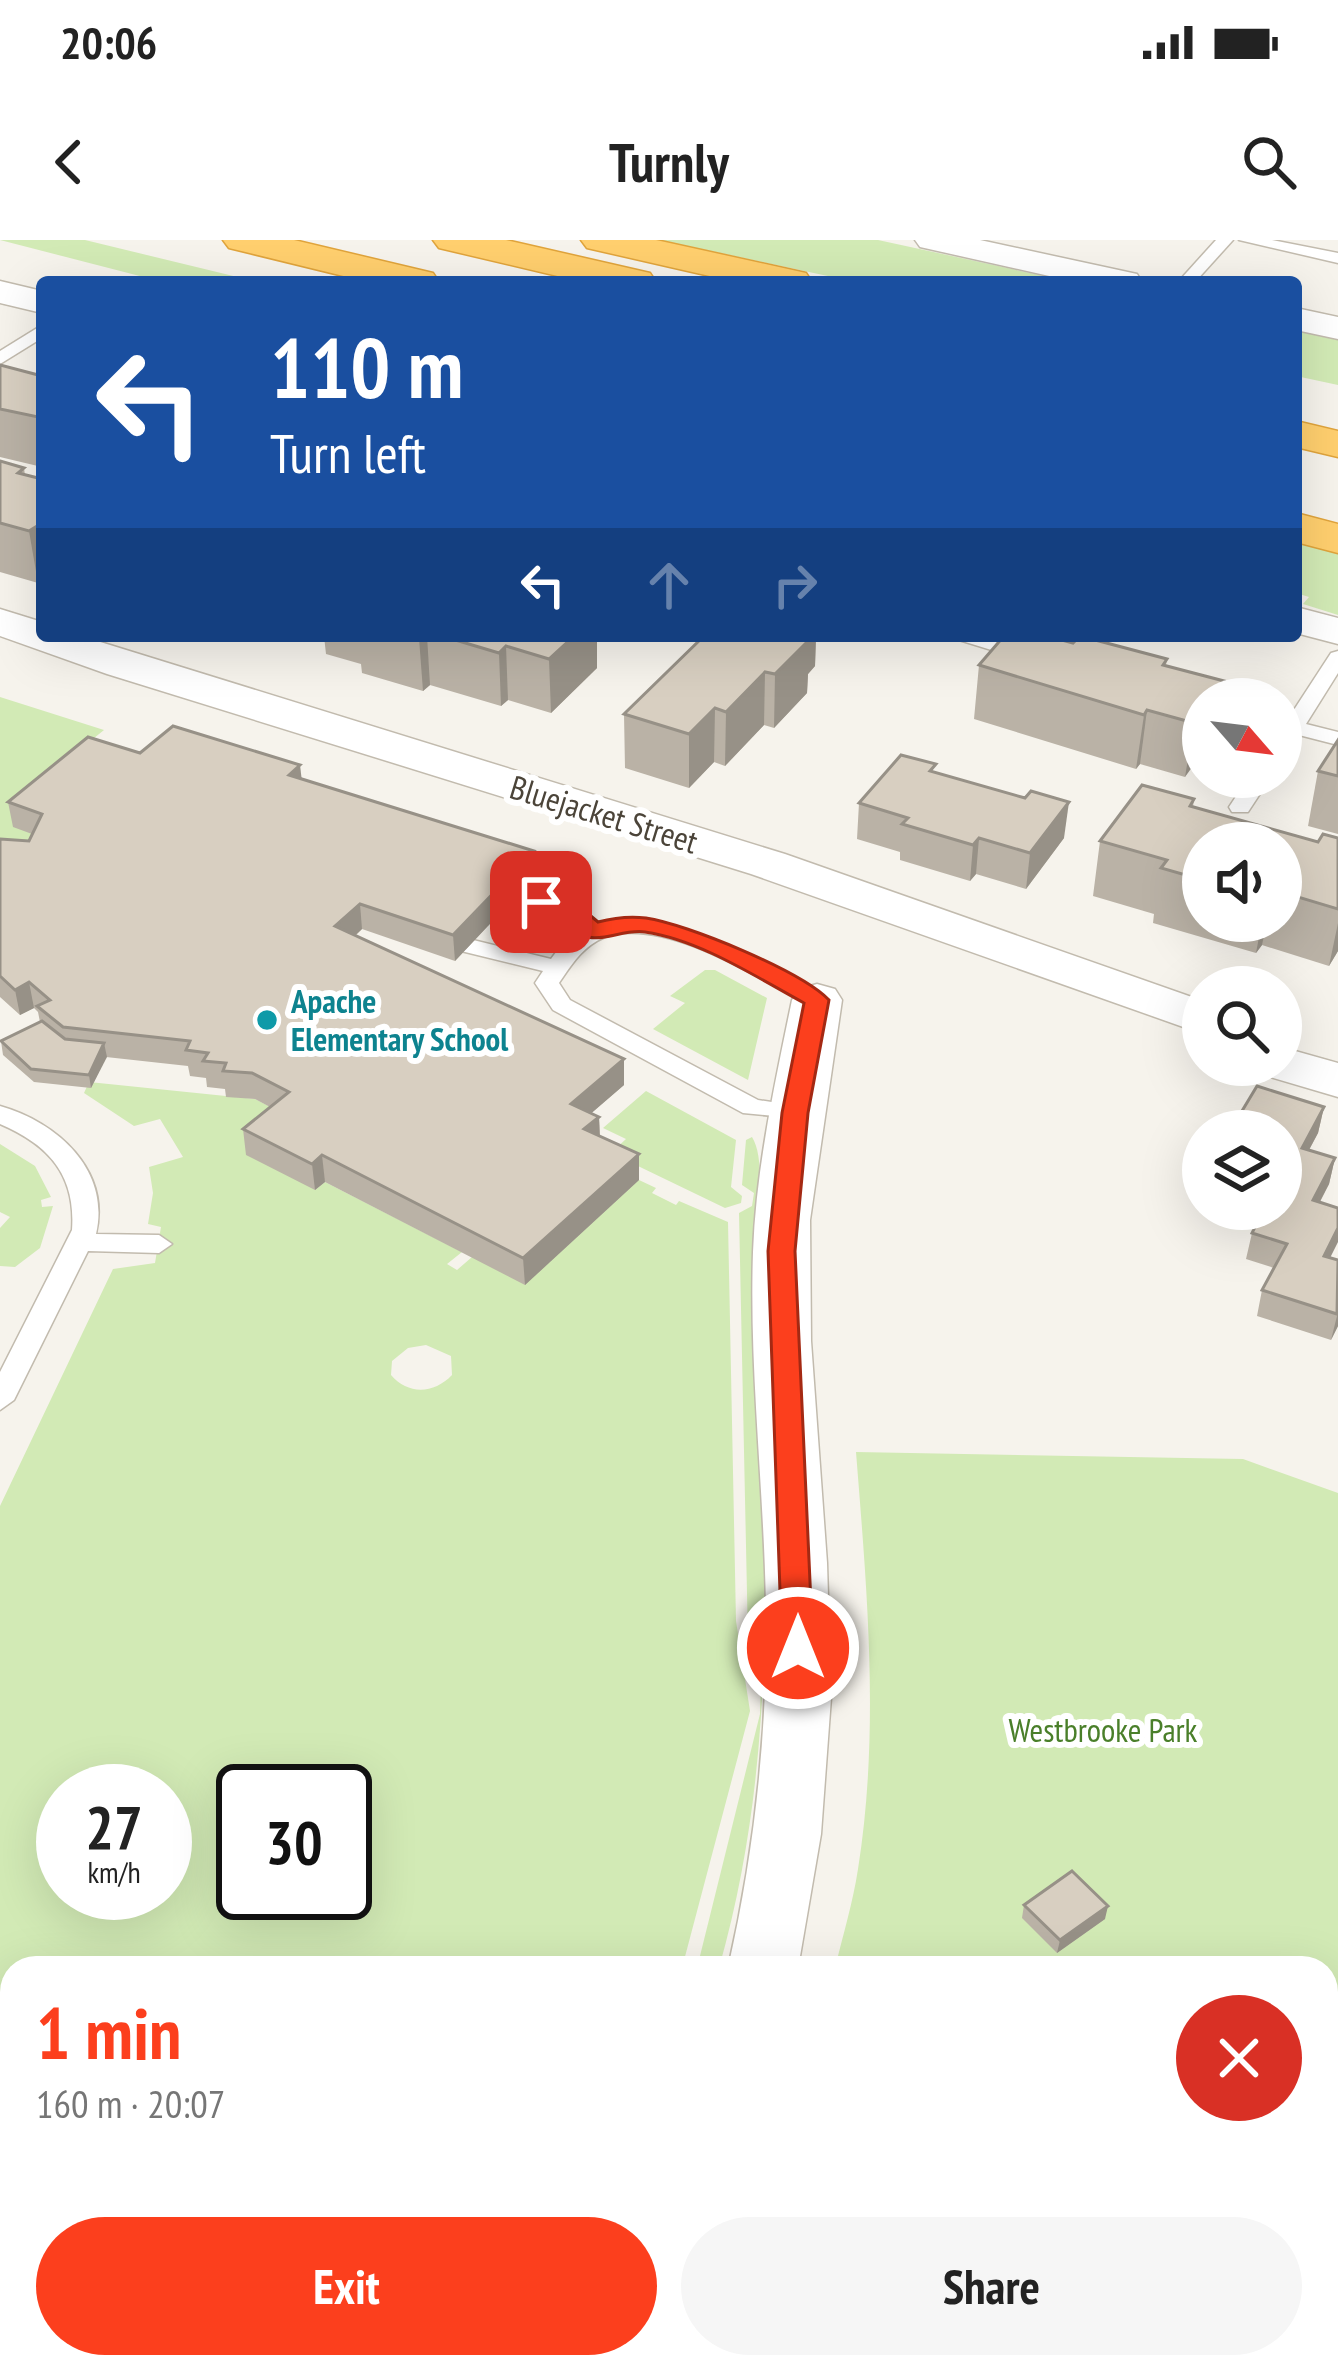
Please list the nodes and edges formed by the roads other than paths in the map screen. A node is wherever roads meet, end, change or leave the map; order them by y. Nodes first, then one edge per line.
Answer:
1 (243, 240) edge
2 (453, 240) edge
3 (601, 240) edge
4 (932, 240) edge
5 (1225, 240) edge
6 (1246, 240) edge
7 (1338, 259) edge
8 (394, 276) edge
9 (610, 276) edge
10 (765, 276) edge
11 (1097, 276) edge
12 (1192, 276) edge
13 (0, 292) edge
14 (36, 301) edge
15 (1302, 320) edge
16 (1338, 328) edge
17 (36, 334) edge
18 (0, 359) edge
19 (1302, 395) edge
20 (1338, 404) edge
21 (1302, 435) edge
22 (1338, 443) edge
23 (1302, 491) edge
24 (1338, 500) edge
25 (1302, 529) edge
26 (1338, 539) edge
27 (0, 622) edge
28 (1302, 622) edge
29 (1338, 631) edge
30 (36, 635) edge
31 (57, 642) edge
32 (978, 642) edge
33 (1338, 657) edge
34 (1046, 660) edge
35 (1302, 707) edge
36 (1302, 730) edge
37 (1338, 739) edge
38 (1246, 798) edge
39 (1240, 807) dead end
40 (541, 902) dead end
41 (596, 932) junction
42 (469, 946) edge
43 (554, 967) junction
44 (817, 1000) joint
45 (1182, 1011) edge
46 (1302, 1069) edge
47 (1338, 1080) edge
48 (795, 1113) junction
49 (0, 1114) edge
50 (79, 1242) junction
51 (159, 1244) dead end
52 (0, 1400) edge
53 (766, 1956) edge

1 - 8 highway
2 - 9 highway
3 - 10 highway
4 - 11 street
5 - 12 lane
6 - 7 lane
13 - 14 street
15 - 16 street
17 - 18 lane
19 - 20 highway
21 - 22 highway
23 - 24 highway
25 - 26 highway
27 - 30 street, Bluejacket Street
28 - 29 street
31 - 45 street, Bluejacket Street
32 - 34 lane
33 - 35 lane
36 - 37 lane
38 - 39 lane
40 - 41 lane
41 - 43 lane
41 - 44 lane
42 - 43 lane
43 - 48 lane
44 - 48 street
46 - 47 street
48 - 53 street
49 - 50 lane
50 - 51 lane
50 - 52 lane

